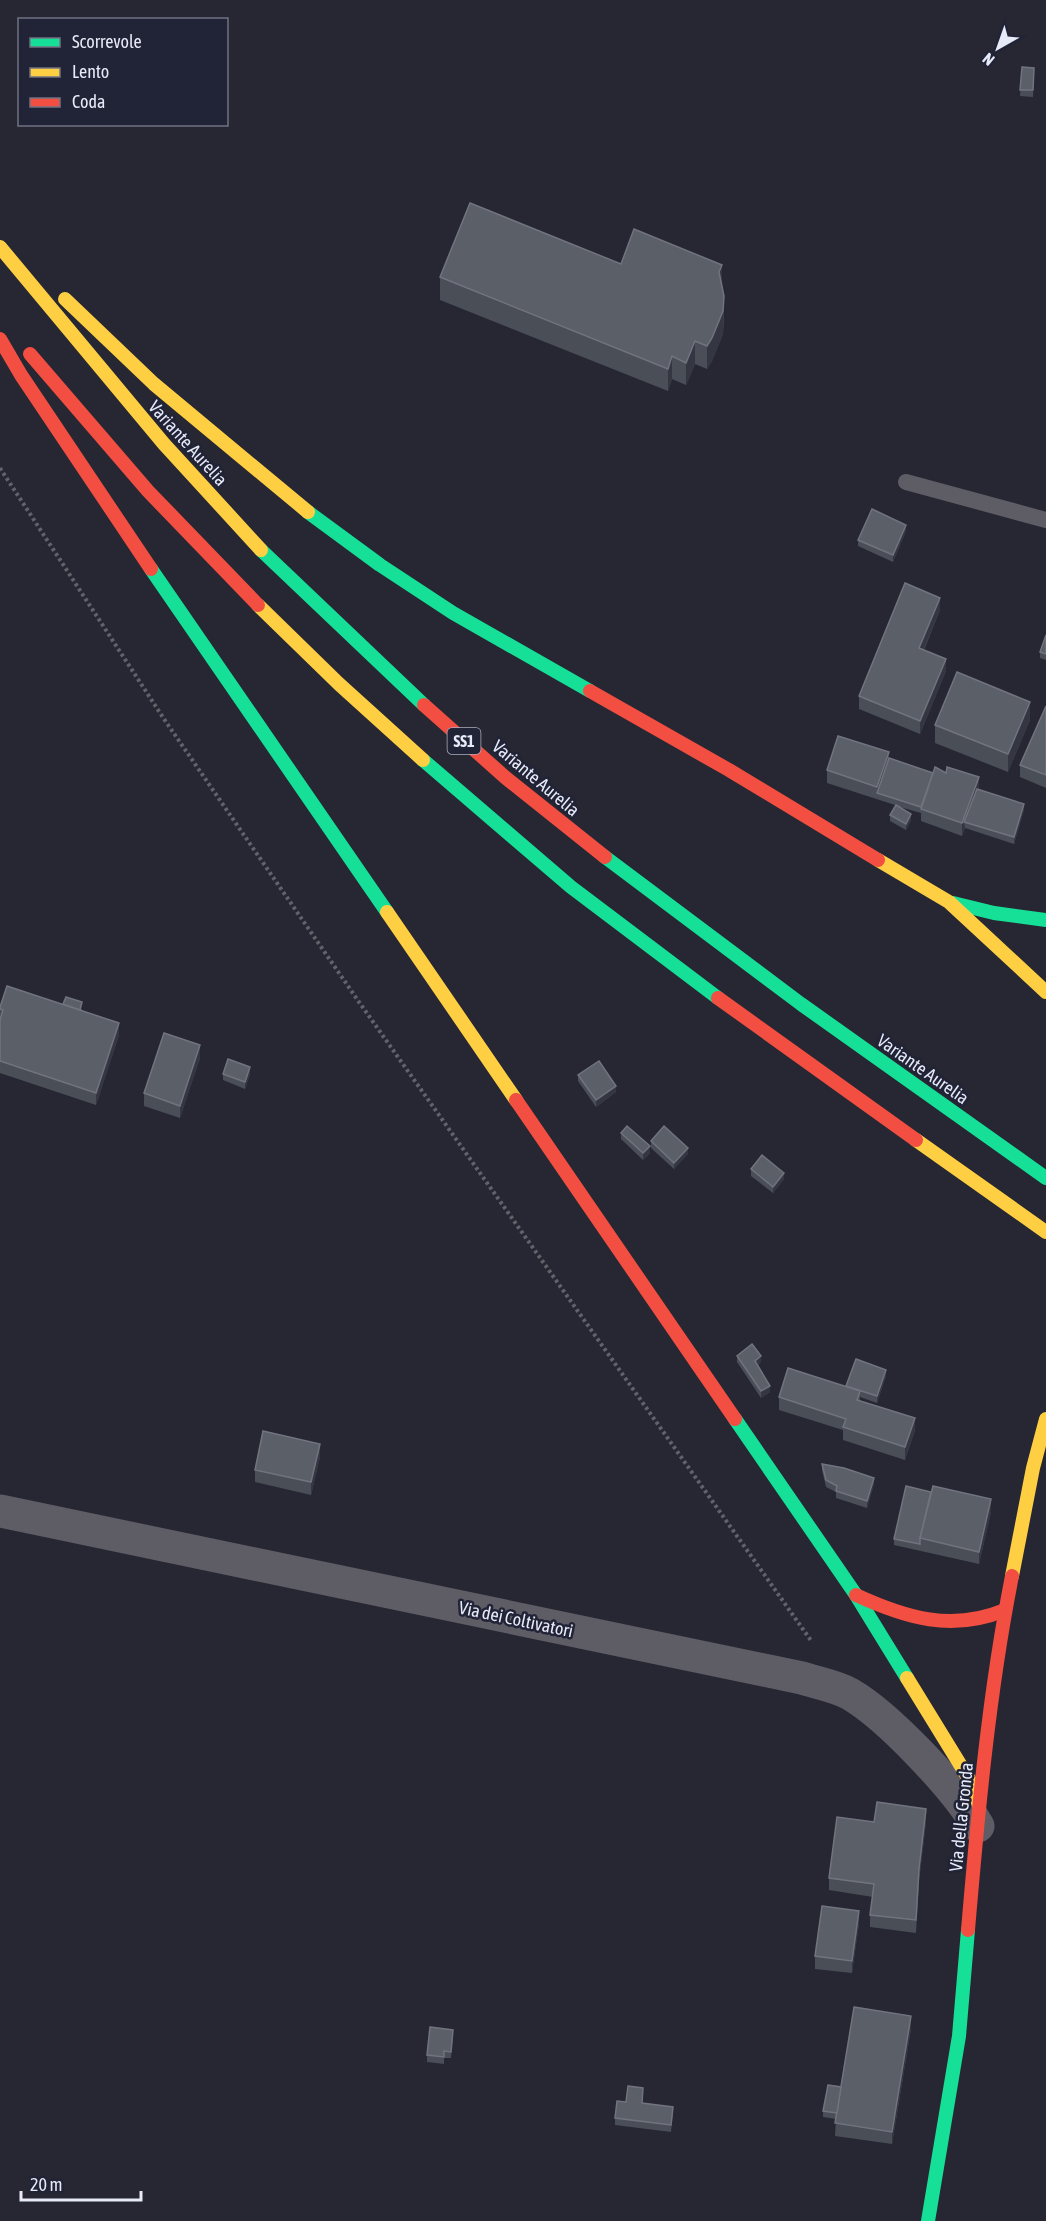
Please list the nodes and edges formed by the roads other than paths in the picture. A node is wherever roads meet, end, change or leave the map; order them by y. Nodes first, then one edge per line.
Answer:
1 (0, 237) edge
2 (0, 247) edge
3 (0, 339) edge
4 (22, 344) dead end
5 (906, 482) dead end
6 (1046, 520) edge
7 (949, 902) junction
8 (1046, 920) edge
9 (1046, 992) edge
10 (1046, 1178) edge
11 (1046, 1232) edge
12 (1046, 1419) edge
13 (0, 1511) edge
14 (856, 1595) junction
15 (1005, 1610) junction
16 (978, 1816) junction
17 (928, 2221) edge

1 - 7 main road
2 - 10 main road, Variante Aurelia / SS1
3 - 14 main road
4 - 11 main road, SS1
5 - 6 lane
7 - 8 main road
7 - 9 main road
12 - 15 main road, Via della Gronda
13 - 16 street, Via dei Coltivatori
14 - 15 main road
14 - 16 main road
15 - 16 main road, Via della Gronda
16 - 17 main road, Via della Gronda

